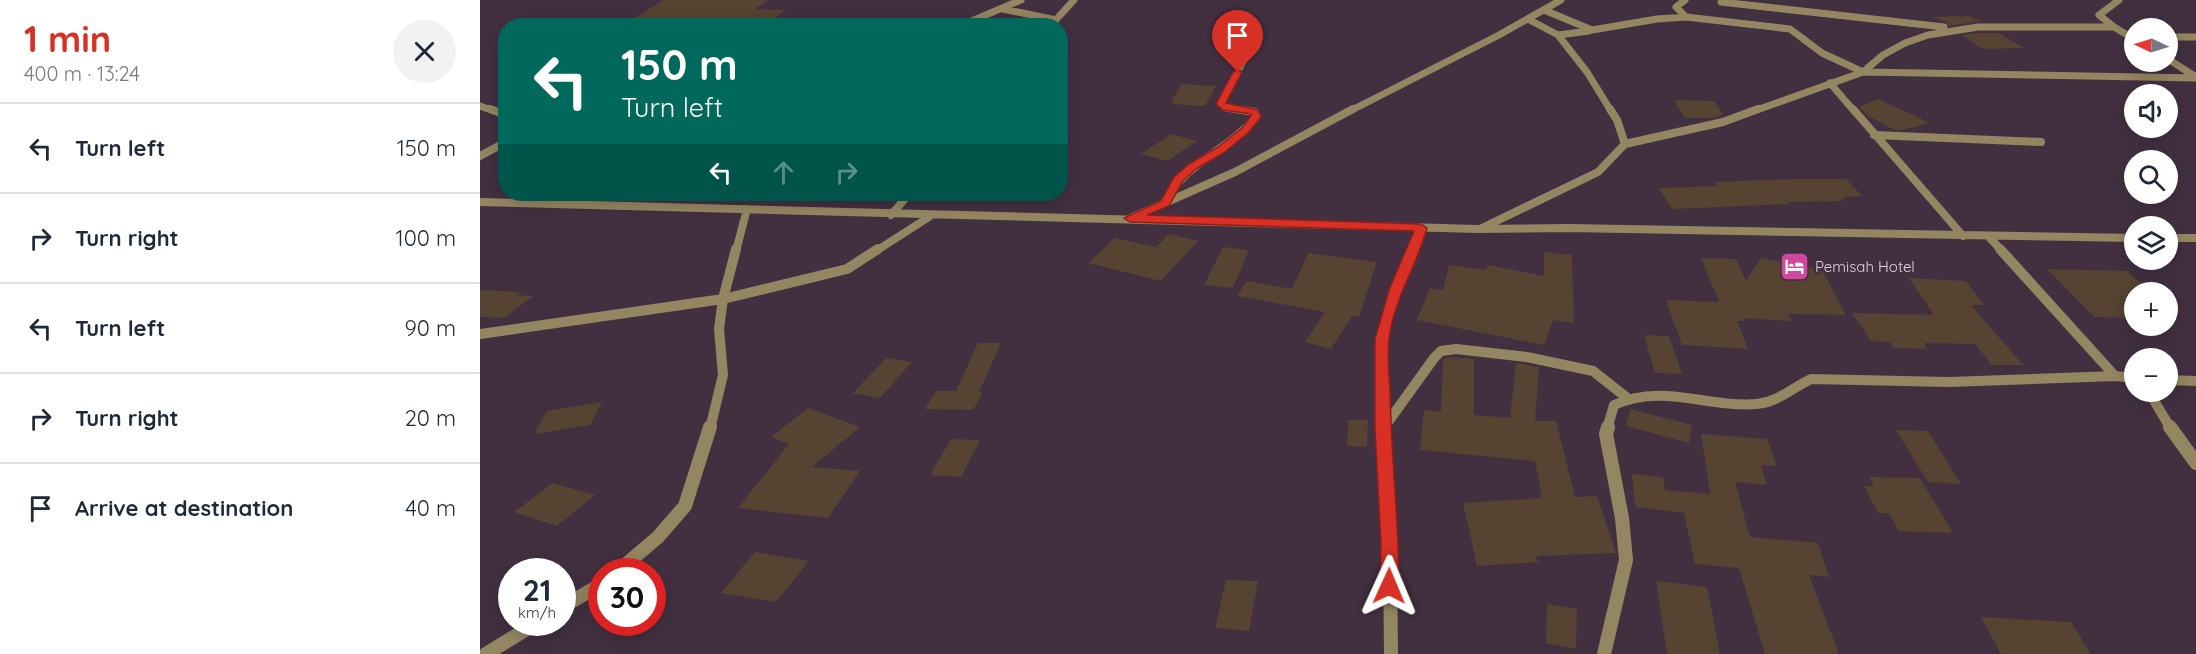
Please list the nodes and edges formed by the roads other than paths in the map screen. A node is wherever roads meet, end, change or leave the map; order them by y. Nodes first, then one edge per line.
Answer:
1 (1021, 0) edge
2 (1074, 0) edge
3 (1562, 0) edge
4 (1685, 0) edge
5 (2119, 0) edge
6 (1720, 2) dead end
7 (1002, 8) junction
8 (1544, 10) junction
9 (1686, 17) junction
10 (979, 18) edge
11 (1047, 18) edge
12 (1058, 18) edge
13 (1527, 19) junction
14 (2114, 27) junction
15 (1951, 28) junction
16 (1592, 30) junction
17 (2124, 32) edge
18 (1558, 35) junction
19 (2178, 37) edge
20 (2196, 37) edge
21 (1246, 56) dead end
22 (2178, 65) edge
23 (1863, 72) junction
24 (2196, 77) edge
25 (1830, 83) junction
26 (480, 106) edge
27 (498, 112) edge
28 (1874, 135) junction
29 (2041, 142) dead end
30 (1625, 144) junction
31 (498, 146) edge
32 (480, 156) edge
33 (903, 201) edge
34 (480, 202) edge
35 (1165, 203) junction
36 (747, 209) junction
37 (891, 215) junction
38 (930, 216) junction
39 (1130, 218) junction
40 (1421, 228) junction
41 (1478, 230) junction
42 (1963, 236) junction
43 (1989, 237) junction
44 (2124, 238) edge
45 (2178, 238) edge
46 (2196, 238) edge
47 (723, 299) junction
48 (480, 334) edge
49 (2115, 376) junction
50 (2124, 377) edge
51 (2178, 380) edge
52 (2196, 381) edge
53 (1626, 397) junction
54 (2155, 402) edge
55 (1383, 429) junction
56 (2196, 463) edge
57 (633, 558) edge
58 (515, 636) edge
59 (486, 654) edge
60 (1391, 654) edge
61 (1604, 654) edge

1 - 7 street
2 - 12 street
3 - 8 street
4 - 9 street
5 - 14 street
6 - 15 street
7 - 10 street
7 - 11 street
8 - 13 street
8 - 16 street
9 - 16 street
9 - 23 street
13 - 18 street
13 - 35 street
14 - 15 street
14 - 17 street
15 - 23 street
16 - 18 street
18 - 30 street
19 - 20 street
21 - 35 street
22 - 24 street
23 - 24 street
23 - 25 street
25 - 28 street
25 - 30 street
26 - 27 street
28 - 29 street
28 - 42 street
30 - 41 street
31 - 32 street
33 - 37 street
34 - 36 street
35 - 39 street
36 - 37 street
36 - 47 street
37 - 38 street
38 - 39 street
38 - 47 street
39 - 40 street
40 - 41 street
40 - 55 street
41 - 42 street
42 - 43 street
43 - 44 street
43 - 49 street
45 - 46 street
47 - 48 street
47 - 57 street
49 - 50 street
49 - 53 street
51 - 52 street
53 - 55 street
53 - 61 street
54 - 56 street
55 - 60 street
58 - 59 street

